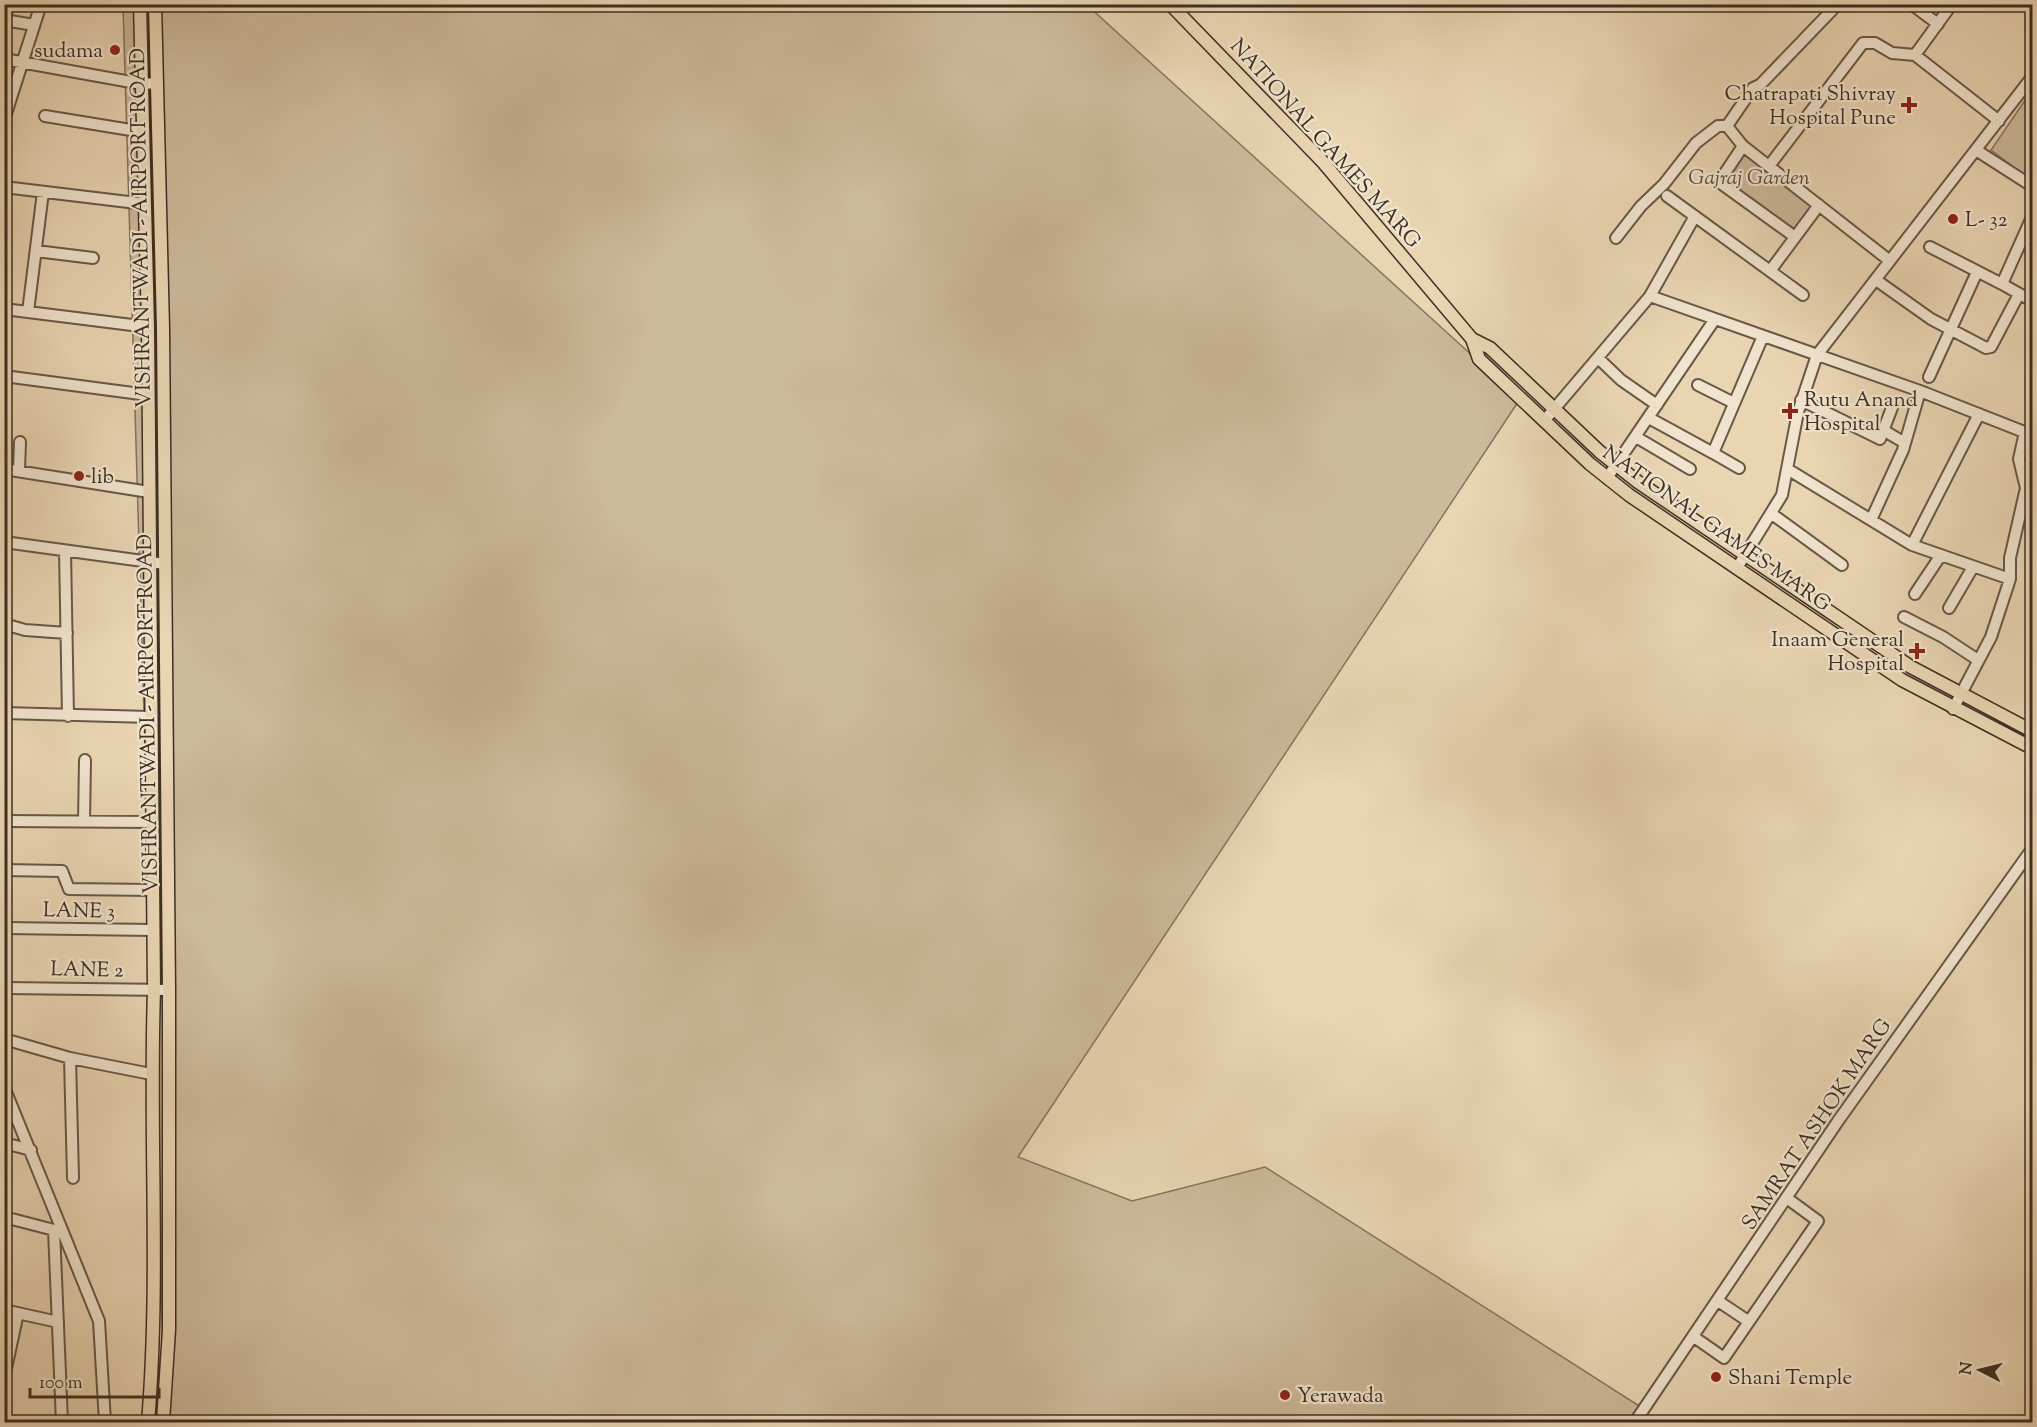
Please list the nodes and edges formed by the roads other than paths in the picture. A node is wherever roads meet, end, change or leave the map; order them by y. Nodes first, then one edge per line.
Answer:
1 (8, 4) edge
2 (40, 4) edge
3 (155, 4) edge
4 (1170, 4) edge
5 (1911, 4) edge
6 (1952, 4) edge
7 (136, 5) edge
8 (1835, 7) dead end
9 (5, 20) edge
10 (1938, 24) junction
11 (34, 25) junction
12 (1915, 55) junction
13 (4, 59) edge
14 (23, 62) junction
15 (2032, 77) edge
16 (157, 83) junction
17 (142, 84) junction
18 (9, 89) edge
19 (5, 116) edge
20 (45, 116) dead end
21 (1999, 121) junction
22 (1727, 126) junction
23 (143, 132) junction
24 (1743, 146) junction
25 (1976, 150) junction
26 (1769, 166) junction
27 (2032, 186) edge
28 (4, 187) edge
29 (43, 192) junction
30 (1667, 196) dead end
31 (145, 204) junction
32 (1819, 205) junction
33 (1695, 216) junction
34 (2032, 217) edge
35 (1795, 237) junction
36 (1616, 238) dead end
37 (1930, 247) dead end
38 (36, 251) junction
39 (93, 258) dead end
40 (1890, 261) junction
41 (1770, 271) junction
42 (1977, 272) junction
43 (1876, 280) junction
44 (2002, 284) junction
45 (2019, 294) junction
46 (1803, 295) dead end
47 (1650, 296) junction
48 (2032, 301) edge
49 (4, 309) edge
50 (28, 312) junction
51 (1715, 319) junction
52 (148, 327) junction
53 (1950, 330) junction
54 (1763, 336) junction
55 (1472, 339) junction
56 (1817, 355) junction
57 (1598, 358) junction
58 (4, 376) edge
59 (1929, 377) dead end
60 (1698, 385) dead end
61 (1920, 391) junction
62 (148, 395) junction
63 (1801, 400) junction
64 (1734, 403) junction
65 (1658, 405) junction
66 (1893, 405) dead end
67 (1554, 409) junction
68 (1979, 414) junction
69 (1648, 418) junction
70 (1544, 422) junction
71 (1883, 430) junction
72 (2029, 433) edge
73 (1636, 437) junction
74 (20, 442) dead end
75 (1905, 443) junction
76 (1713, 453) junction
77 (1616, 466) junction
78 (1739, 468) dead end
79 (4, 469) edge
80 (1690, 469) dead end
81 (19, 470) junction
82 (1789, 471) junction
83 (1607, 478) junction
84 (2029, 486) edge
85 (149, 492) junction
86 (1772, 514) junction
87 (1871, 520) junction
88 (4, 542) edge
89 (1912, 545) junction
90 (65, 551) junction
91 (1746, 555) junction
92 (1941, 555) junction
93 (149, 563) junction
94 (165, 564) junction
95 (1842, 565) dead end
96 (1973, 567) junction
97 (1737, 568) junction
98 (2010, 579) junction
99 (1916, 594) dead end
100 (1949, 608) dead end
101 (1904, 617) dead end
102 (4, 624) edge
103 (67, 633) junction
104 (1978, 660) junction
105 (1960, 695) junction
106 (1953, 709) junction
107 (4, 713) edge
108 (68, 716) junction
109 (149, 717) junction
110 (2032, 731) edge
111 (2032, 748) edge
112 (85, 760) dead end
113 (4, 820) edge
114 (84, 822) junction
115 (151, 822) junction
116 (2032, 849) edge
117 (4, 870) edge
118 (152, 890) junction
119 (4, 928) edge
120 (153, 930) junction
121 (4, 988) edge
122 (154, 990) junction
123 (169, 990) junction
124 (4, 1039) edge
125 (70, 1058) junction
126 (151, 1074) junction
127 (4, 1087) edge
128 (4, 1143) edge
129 (31, 1150) junction
130 (74, 1178) dead end
131 (1788, 1199) junction
132 (4, 1217) edge
133 (59, 1231) junction
134 (1718, 1301) junction
135 (4, 1310) edge
136 (18, 1313) junction
137 (1748, 1321) junction
138 (58, 1322) junction
139 (1694, 1337) junction
140 (4, 1378) edge
141 (62, 1422) edge
142 (105, 1422) edge
143 (148, 1422) edge
144 (163, 1422) edge
145 (1635, 1422) edge

1 - 9 street
2 - 11 street
3 - 16 main road, VISHRANTWADI - AIRPORT ROAD
4 - 55 main road, NATIONAL GAMES MARG
5 - 10 street
6 - 10 street
7 - 17 main road, VISHRANTWADI - AIRPORT ROAD
8 - 22 street
9 - 11 street
10 - 12 street
11 - 14 street
12 - 21 street
12 - 26 street
13 - 14 street
14 - 17 street
14 - 18 street
15 - 21 street
16 - 17 street
16 - 94 main road, VISHRANTWADI - AIRPORT ROAD
17 - 23 main road, VISHRANTWADI - AIRPORT ROAD
18 - 19 street
20 - 23 street
21 - 25 street
22 - 24 street
22 - 36 street
23 - 31 main road, VISHRANTWADI - AIRPORT ROAD
24 - 26 street
24 - 35 street
25 - 27 street
25 - 40 street
26 - 32 street
28 - 29 street
29 - 31 street
29 - 38 street
30 - 33 street
31 - 52 main road, VISHRANTWADI - AIRPORT ROAD
32 - 35 street
32 - 40 street
33 - 41 street
33 - 47 street
34 - 44 street
35 - 41 street
37 - 42 street
38 - 39 street
38 - 50 street
40 - 43 street
41 - 46 street
42 - 44 street
42 - 53 street
43 - 53 street
43 - 56 street
44 - 45 street
45 - 48 street
45 - 53 street
47 - 51 street
47 - 57 street
49 - 50 street
50 - 52 street
51 - 54 street
51 - 65 street
52 - 62 main road, VISHRANTWADI - AIRPORT ROAD
53 - 59 street
54 - 56 street
54 - 64 street
55 - 67 main road, NATIONAL GAMES MARG
55 - 70 main road, NATIONAL GAMES MARG
56 - 61 street
56 - 63 street
57 - 65 street
57 - 67 street
58 - 62 street
60 - 64 street
61 - 68 street
61 - 75 street
62 - 85 main road, VISHRANTWADI - AIRPORT ROAD
63 - 71 street
63 - 82 street
64 - 76 street
65 - 69 street
66 - 71 street
67 - 70 street
67 - 77 main road, NATIONAL GAMES MARG
68 - 72 street
68 - 89 street
69 - 73 street
69 - 76 street
70 - 83 main road, NATIONAL GAMES MARG
71 - 75 street
72 - 84 street
73 - 77 street
73 - 80 street
74 - 81 street
75 - 87 street
76 - 78 street
77 - 83 street
77 - 91 main road, NATIONAL GAMES MARG
79 - 81 street
81 - 85 street
82 - 86 street
82 - 87 street
83 - 97 main road, NATIONAL GAMES MARG
84 - 98 street
85 - 93 main road, VISHRANTWADI - AIRPORT ROAD
86 - 91 street
86 - 95 street
87 - 89 street
88 - 90 street
89 - 92 street
90 - 93 street
90 - 103 street
91 - 97 street
91 - 105 main road, NATIONAL GAMES MARG
92 - 96 street
92 - 99 street
93 - 94 street
93 - 109 main road, VISHRANTWADI - AIRPORT ROAD
94 - 123 main road, VISHRANTWADI - AIRPORT ROAD
96 - 98 street
96 - 100 street
97 - 106 main road, NATIONAL GAMES MARG
98 - 104 street
101 - 104 street
102 - 103 street
103 - 108 street
104 - 105 street
105 - 106 street
105 - 110 main road, NATIONAL GAMES MARG
106 - 111 main road, NATIONAL GAMES MARG
107 - 108 street
108 - 109 street
109 - 115 main road, VISHRANTWADI - AIRPORT ROAD
112 - 114 street
113 - 114 street
114 - 115 street
115 - 118 main road, VISHRANTWADI - AIRPORT ROAD
116 - 131 street, SAMRAT ASHOK MARG
117 - 118 street
118 - 120 main road, VISHRANTWADI - AIRPORT ROAD
119 - 120 street, LANE 3
120 - 122 main road, VISHRANTWADI - AIRPORT ROAD
121 - 122 street, LANE 2
122 - 123 street, LANE 2
122 - 126 main road, VISHRANTWADI - AIRPORT ROAD
123 - 144 main road, VISHRANTWADI - AIRPORT ROAD
124 - 125 street
125 - 126 street
125 - 130 street
126 - 143 main road, VISHRANTWADI - AIRPORT ROAD
127 - 129 street
128 - 129 street
129 - 133 street
131 - 134 street, SAMRAT ASHOK MARG
131 - 137 street
132 - 133 street
133 - 138 street
133 - 142 street
134 - 137 street
134 - 139 street, SAMRAT ASHOK MARG
135 - 136 street
136 - 138 street
136 - 140 street
137 - 139 street
138 - 141 street
139 - 145 street, SAMRAT ASHOK MARG

